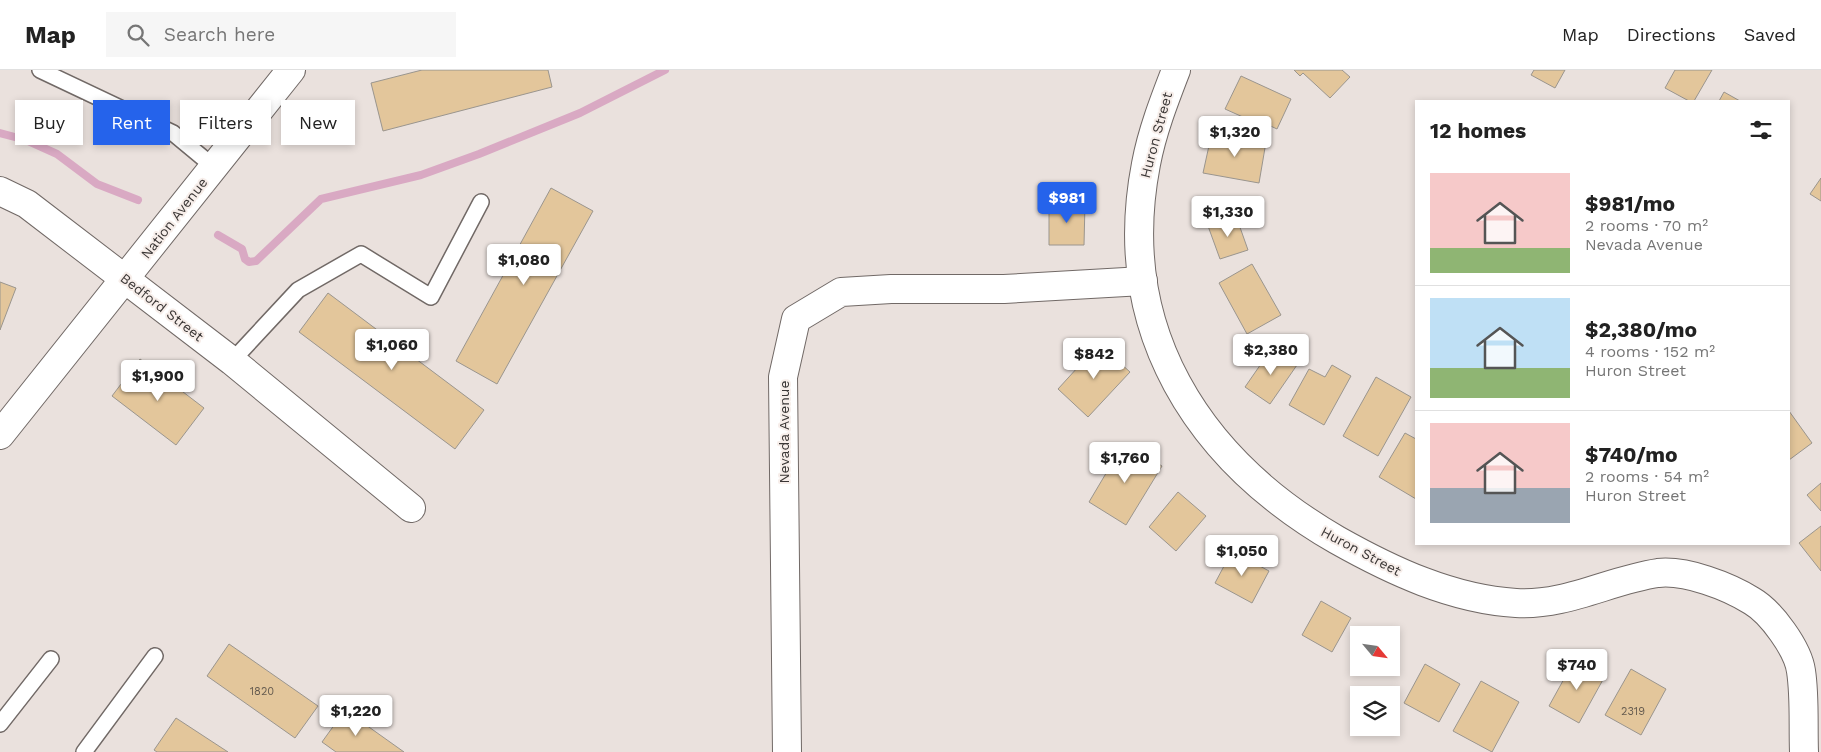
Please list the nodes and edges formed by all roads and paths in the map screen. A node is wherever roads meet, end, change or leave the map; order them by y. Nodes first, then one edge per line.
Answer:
1 (40, 70) edge
2 (291, 70) edge
3 (1176, 70) edge
4 (214, 167) junction
5 (0, 191) edge
6 (481, 202) dead end
7 (125, 279) junction
8 (1143, 281) junction
9 (232, 361) junction
10 (0, 436) edge
11 (411, 508) dead end
12 (155, 656) dead end
13 (51, 659) dead end
14 (0, 724) edge
15 (84, 752) edge
16 (787, 752) edge
17 (1804, 752) edge

1 - 4 lane
2 - 4 street, Nation Avenue
3 - 8 street, Huron Street
4 - 7 street, Nation Avenue
5 - 7 street, Bedford Street
6 - 9 lane
7 - 9 street, Bedford Street
7 - 10 street, Nation Avenue
8 - 16 street, Nevada Avenue
8 - 17 street, Huron Street
9 - 11 street, Bedford Street
12 - 15 lane
13 - 14 lane

